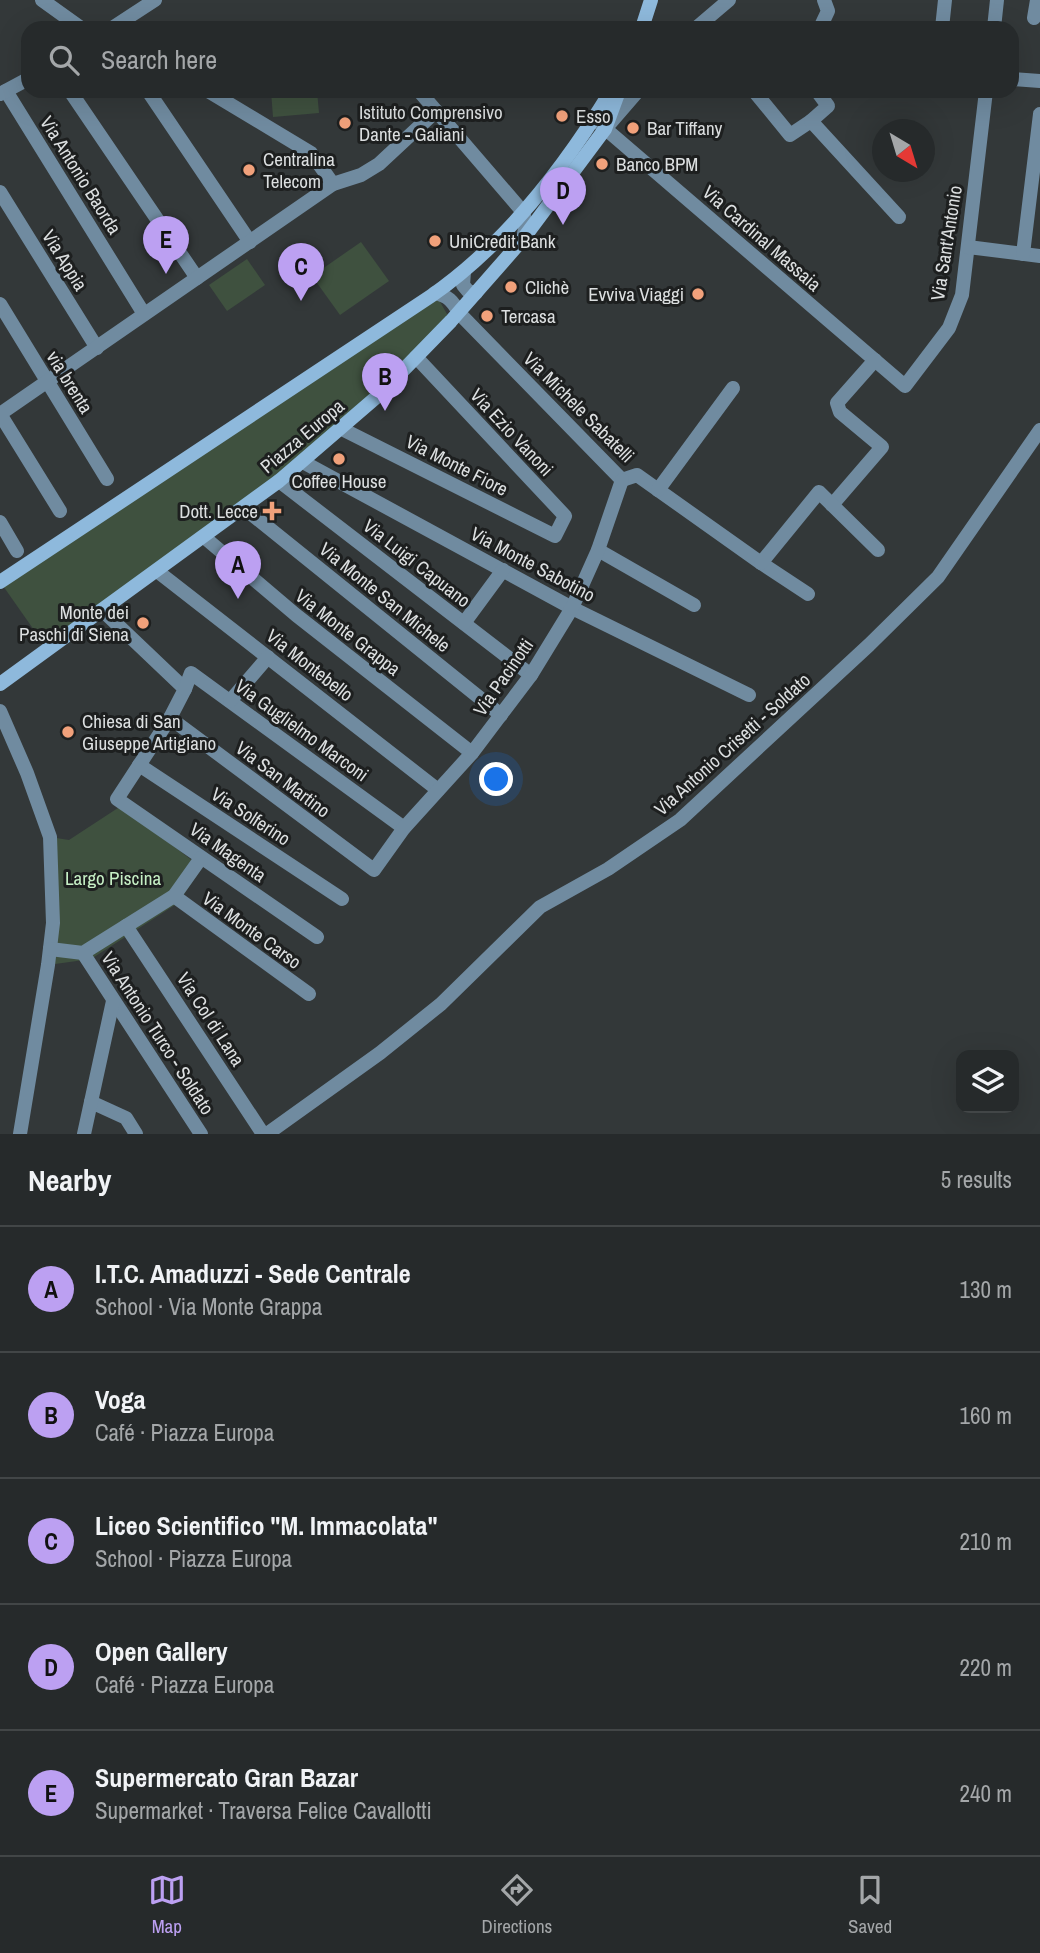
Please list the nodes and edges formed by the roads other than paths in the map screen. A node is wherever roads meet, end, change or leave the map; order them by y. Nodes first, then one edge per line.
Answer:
1 (42, 0) edge
2 (155, 0) edge
3 (651, 0) edge
4 (729, 0) edge
5 (824, 0) edge
6 (945, 0) edge
7 (997, 0) edge
8 (1037, 0) edge
9 (135, 4) edge
10 (1034, 18) dead end
11 (71, 21) edge
12 (119, 21) edge
13 (644, 21) edge
14 (706, 21) edge
15 (823, 21) edge
16 (943, 21) edge
17 (995, 21) edge
18 (1019, 80) edge
19 (1040, 81) edge
20 (21, 83) edge
21 (3, 92) edge
22 (75, 98) edge
23 (153, 98) edge
24 (220, 98) edge
25 (425, 98) edge
26 (608, 98) edge
27 (615, 98) edge
28 (630, 98) edge
29 (760, 98) edge
30 (822, 98) edge
31 (985, 98) edge
32 (436, 111) junction
33 (1040, 114) edge
34 (811, 121) junction
35 (599, 124) junction
36 (333, 184) junction
37 (0, 192) edge
38 (523, 212) junction
39 (900, 217) dead end
40 (523, 239) junction
41 (250, 242) junction
42 (968, 247) junction
43 (1023, 254) junction
44 (1040, 256) edge
45 (197, 278) junction
46 (463, 278) junction
47 (435, 293) junction
48 (476, 293) junction
49 (0, 304) edge
50 (459, 313) junction
51 (144, 314) junction
52 (97, 348) junction
53 (416, 357) junction
54 (875, 360) junction
55 (48, 382) junction
56 (905, 386) joint
57 (733, 388) dead end
58 (0, 414) edge
59 (342, 429) junction
60 (1040, 430) edge
61 (303, 461) junction
62 (107, 479) dead end
63 (622, 480) junction
64 (279, 481) junction
65 (658, 489) junction
66 (832, 505) junction
67 (244, 508) junction
68 (60, 511) dead end
69 (0, 522) edge
70 (555, 536) joint
71 (204, 537) junction
72 (598, 550) junction
73 (878, 550) dead end
74 (17, 551) dead end
75 (761, 563) junction
76 (157, 570) junction
77 (503, 570) junction
78 (0, 582) edge
79 (808, 594) dead end
80 (694, 606) dead end
81 (572, 608) junction
82 (102, 610) junction
83 (464, 623) junction
84 (268, 657) junction
85 (531, 675) junction
86 (0, 684) edge
87 (185, 689) junction
88 (748, 695) dead end
89 (230, 701) junction
90 (0, 711) edge
91 (501, 715) junction
92 (170, 719) junction
93 (472, 753) junction
94 (139, 765) junction
95 (438, 790) junction
96 (404, 828) junction
97 (201, 858) junction
98 (374, 870) joint
99 (174, 896) junction
100 (342, 899) dead end
101 (126, 926) junction
102 (317, 937) dead end
103 (50, 949) junction
104 (83, 953) junction
105 (309, 994) dead end
106 (113, 1001) junction
107 (91, 1102) junction
108 (20, 1134) edge
109 (84, 1134) edge
110 (135, 1134) edge
111 (201, 1134) edge
112 (265, 1134) edge

1 - 11 street
2 - 9 street
3 - 13 main road
4 - 14 street
5 - 15 street
6 - 16 street
7 - 17 street
8 - 10 street
9 - 12 street
18 - 19 street
20 - 21 street
21 - 51 street, Via Antonio Baorda
22 - 45 street
23 - 41 street
24 - 36 street
25 - 32 street
26 - 35 main road, Piazza Europa
27 - 35 main road, Piazza Europa
28 - 35 street
29 - 34 street
30 - 34 street
31 - 42 street, Via Sant'Antonio
32 - 36 street
32 - 38 street
33 - 43 street
34 - 39 street
35 - 38 main road, Piazza Europa
35 - 40 main road, Piazza Europa
35 - 54 street, Via Cardinal Massaia
36 - 41 street
37 - 52 street, Via Appia
38 - 40 street
38 - 46 main road, Piazza Europa
40 - 48 main road, Piazza Europa
41 - 45 street
42 - 43 street
42 - 56 street, Via Sant'Antonio
43 - 44 street
45 - 51 street
46 - 47 main road, Piazza Europa
46 - 48 street
46 - 50 street
47 - 50 street, Via Michele Sabatelli
47 - 78 main road, Piazza Europa
48 - 50 main road, Piazza Europa
49 - 55 street, via brenta
50 - 53 main road, Piazza Europa
50 - 63 street, Via Michele Sabatelli
51 - 52 street
52 - 55 street
53 - 59 main road, Piazza Europa
53 - 70 street, Via Ezio Vanoni
54 - 56 street, Via Cardinal Massaia
54 - 66 street
55 - 58 street
55 - 62 street, via brenta
57 - 65 street
58 - 68 street
59 - 61 main road, Piazza Europa
59 - 70 street, Via Monte Fiore
60 - 112 street, Via Antonio Crisetti - Soldato
61 - 64 main road, Piazza Europa
61 - 77 street, Via Monte Sabotino
63 - 65 street, Via Michele Sabatelli
63 - 72 street, Via Pacinotti
64 - 67 main road, Piazza Europa
64 - 83 street, Via Luigi Capuano
65 - 75 street, Via Michele Sabatelli
66 - 73 street
66 - 75 street
67 - 71 main road, Piazza Europa
67 - 91 street, Via Monte San Michele
69 - 74 street
71 - 76 main road, Piazza Europa
71 - 93 street, Via Monte Grappa
72 - 80 street
72 - 81 street, Via Pacinotti
75 - 79 street, Via Michele Sabatelli
76 - 82 main road, Piazza Europa
76 - 84 street, Via Montebello
77 - 81 street, Via Monte Sabotino
77 - 83 street
81 - 85 street, Via Pacinotti
81 - 88 street, Via Monte Sabotino
82 - 86 main road, Piazza Europa
82 - 87 street
83 - 85 street, Via Luigi Capuano
84 - 89 street
84 - 95 street, Via Montebello
85 - 91 street, Via Pacinotti
87 - 89 street, Via Guglielmo Marconi
87 - 92 street
89 - 96 street, Via Guglielmo Marconi
90 - 103 street
91 - 93 street, Via Pacinotti
92 - 94 street
92 - 98 street, Via San Martino
93 - 95 street, Via Pacinotti
94 - 97 street, Via Magenta
94 - 100 street, Via Solferino
95 - 96 street, Via Pacinotti
96 - 98 street, Via Pacinotti
97 - 99 street
97 - 102 street, Via Magenta
99 - 101 street
99 - 105 street, Via Monte Carso
101 - 104 street
101 - 112 street, Via Col di Lana
103 - 104 street
103 - 108 street
104 - 106 street, Via Antonio Turco - Soldato
106 - 107 street
106 - 111 street, Via Antonio Turco - Soldato
107 - 109 street
107 - 110 street

